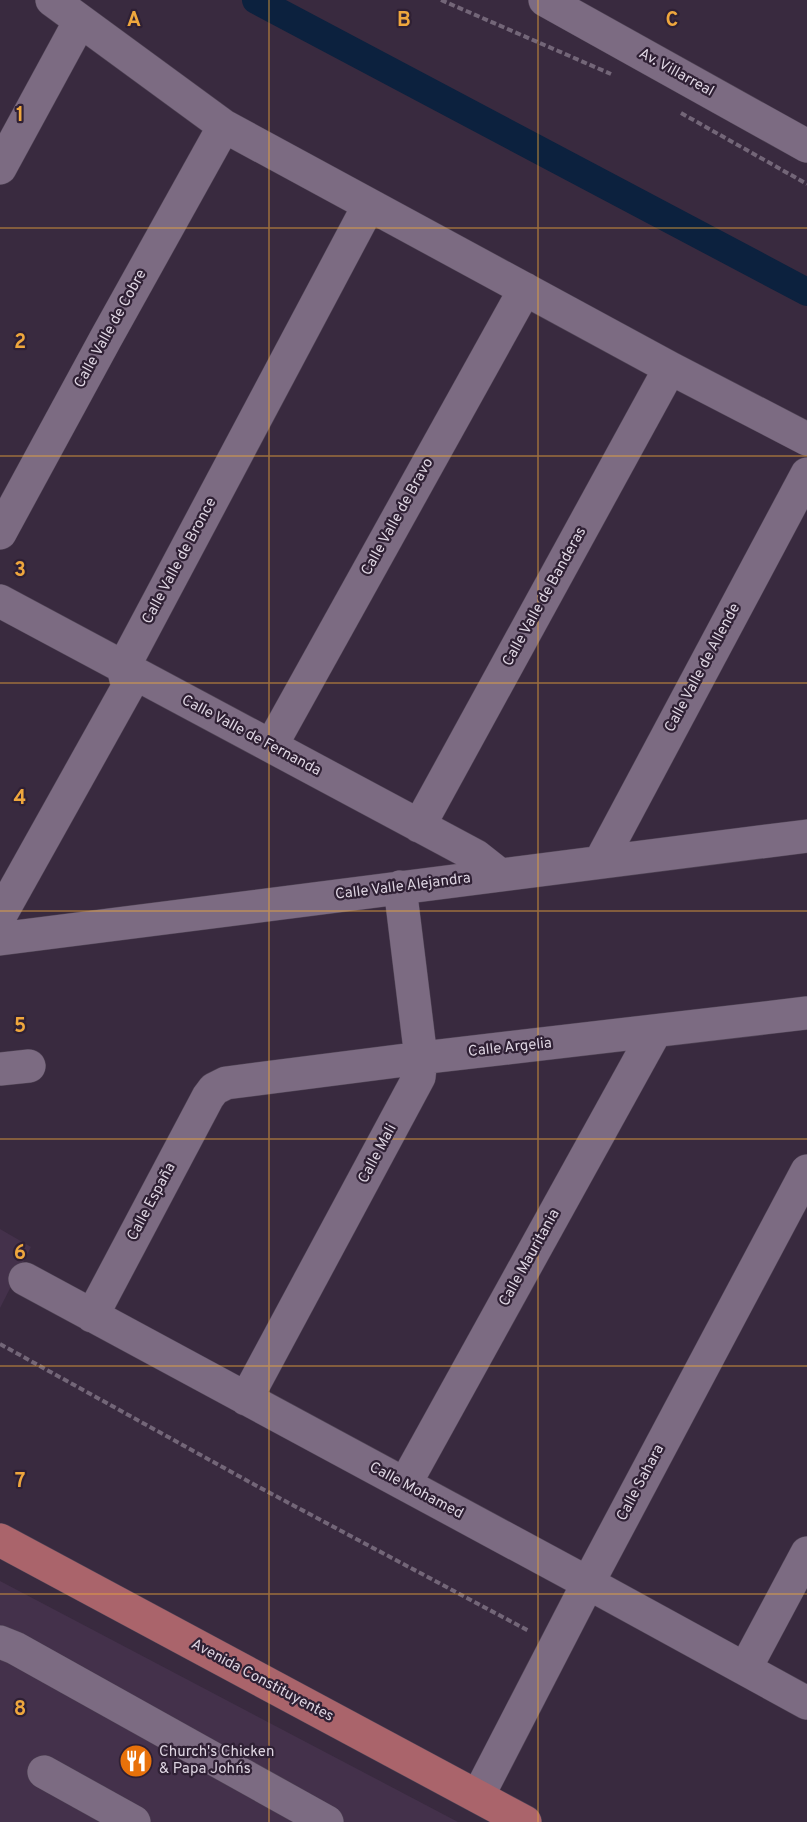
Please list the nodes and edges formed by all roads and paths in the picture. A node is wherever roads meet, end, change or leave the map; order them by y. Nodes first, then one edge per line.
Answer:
1 (52, 0) edge
2 (441, 0) edge
3 (545, 0) edge
4 (80, 21) junction
5 (621, 79) dead end
6 (672, 108) dead end
7 (224, 126) junction
8 (807, 146) edge
9 (0, 168) edge
10 (807, 184) edge
11 (369, 205) junction
12 (525, 289) junction
13 (670, 368) junction
14 (807, 439) edge
15 (807, 474) edge
16 (0, 533) edge
17 (0, 601) edge
18 (123, 668) junction
19 (271, 746) junction
20 (419, 826) junction
21 (805, 833) edge
22 (600, 862) junction
23 (500, 875) junction
24 (400, 887) junction
25 (0, 916) edge
26 (0, 939) edge
27 (807, 1013) edge
28 (655, 1032) junction
29 (421, 1058) junction
30 (214, 1089) joint
31 (807, 1171) edge
32 (25, 1279) dead end
33 (92, 1316) junction
34 (0, 1344) edge
35 (246, 1399) junction
36 (405, 1484) junction
37 (0, 1540) edge
38 (807, 1553) edge
39 (588, 1583) junction
40 (0, 1642) edge
41 (556, 1646) junction
42 (745, 1670) junction
43 (807, 1703) edge
44 (44, 1772) dead end
45 (478, 1796) junction
46 (134, 1822) edge
47 (327, 1822) edge
48 (525, 1822) edge

1 - 4 street
2 - 5 path
3 - 8 street, Av. Villarreal
4 - 7 street
4 - 9 street
6 - 10 path
7 - 11 street
7 - 16 street, Calle Valle de Cobre
11 - 12 street
11 - 18 street, Calle Valle de Bronce
12 - 13 street
12 - 19 street, Calle Valle de Bravo
13 - 14 street
13 - 20 street, Calle Valle de Banderas
15 - 22 street, Calle Valle de Allende
17 - 18 street, Calle Valle de Fernanda
18 - 19 street, Calle Valle de Fernanda
18 - 25 street, Calle Valle de Bronce
19 - 20 street, Calle Valle de Fernanda
20 - 23 street, Calle Valle de Fernanda
21 - 22 street, Calle Valle Alejandra
22 - 23 street, Calle Valle Alejandra
23 - 24 street, Calle Valle Alejandra
24 - 26 street, Calle Valle Alejandra
24 - 29 street, Calle Mali
27 - 28 street, Calle Argelia
28 - 29 street, Calle Argelia
28 - 36 street, Calle Mauritania
29 - 30 street, Calle Argelia
29 - 35 street, Calle Mali
30 - 33 street, Calle España
31 - 39 street, Calle Sahara
32 - 33 street, Calle Mohamed
33 - 35 street, Calle Mohamed
34 - 41 path
35 - 36 street, Calle Mohamed
36 - 39 street, Calle Mohamed
37 - 45 main road, Avenida Constituyentes
38 - 42 street
39 - 41 street, Calle Sahara
39 - 42 street, Calle Mohamed
40 - 47 street
41 - 45 street, Calle Sahara
42 - 43 street, Calle Mohamed
44 - 46 street
45 - 48 main road, Avenida Constituyentes

